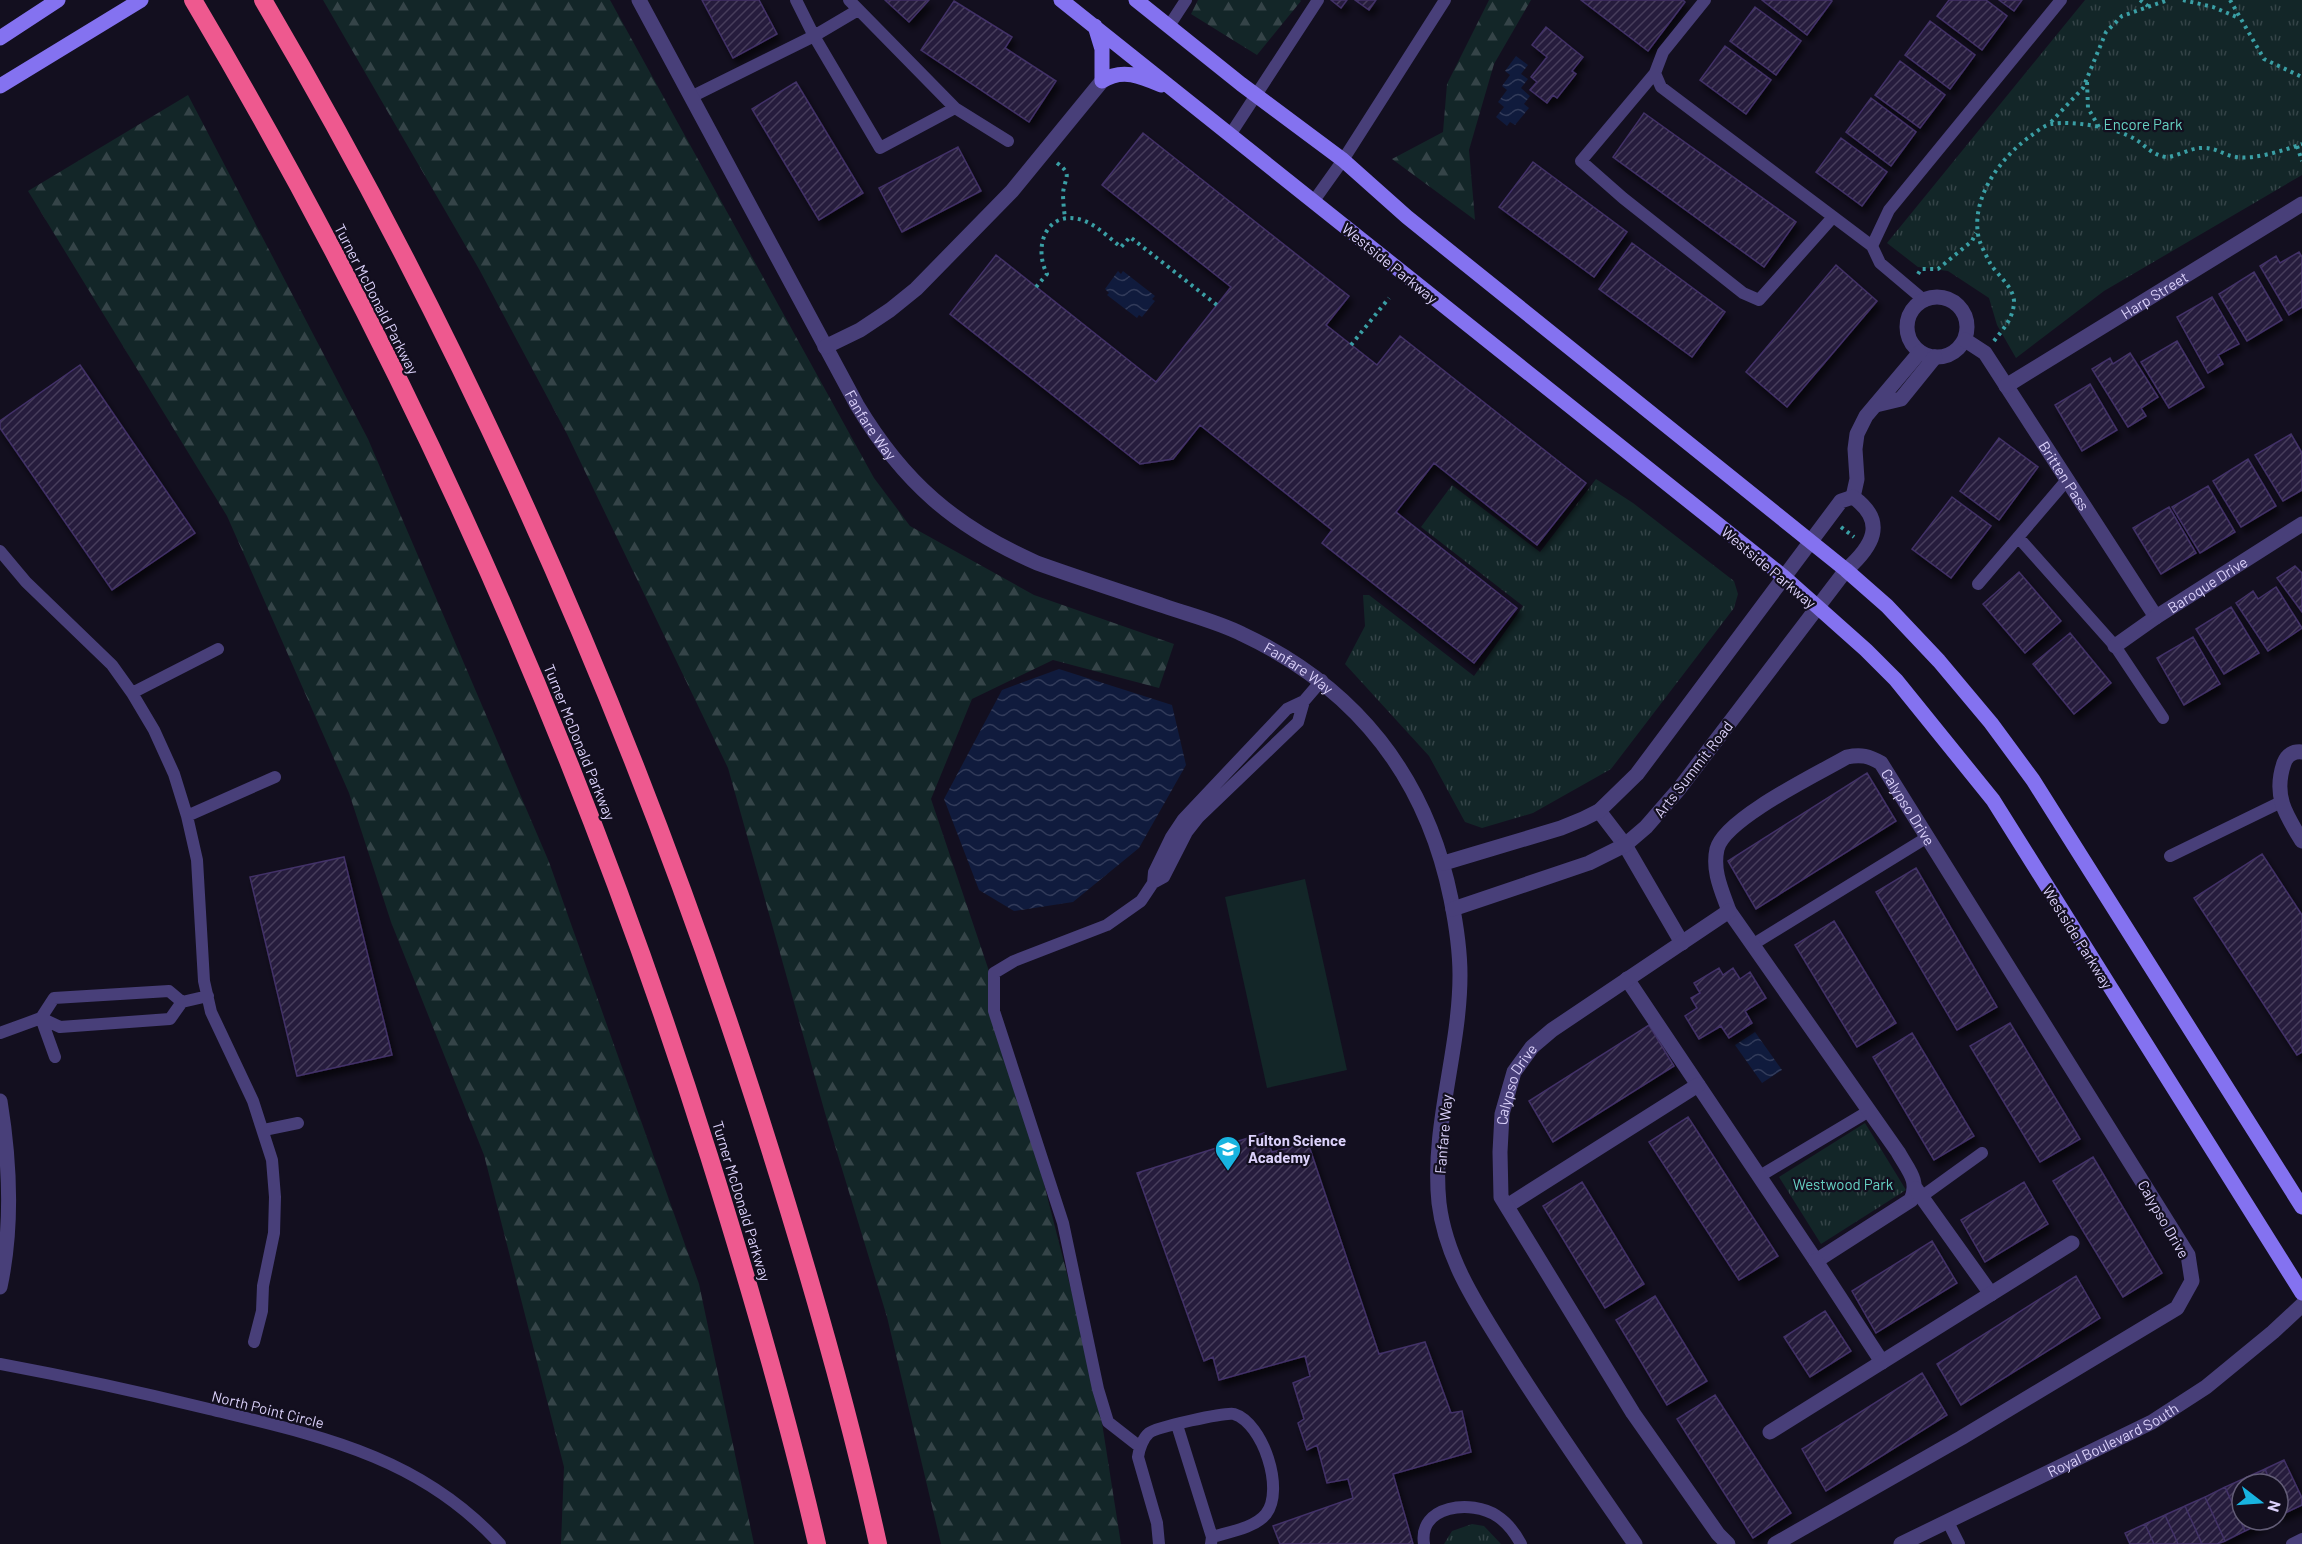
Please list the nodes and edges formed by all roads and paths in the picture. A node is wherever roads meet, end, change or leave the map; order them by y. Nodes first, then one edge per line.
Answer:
1 (141, 0) edge
2 (193, 0) edge
3 (263, 0) edge
4 (639, 0) edge
5 (796, 0) edge
6 (1062, 0) edge
7 (1136, 0) edge
8 (1186, 0) edge
9 (1318, 0) edge
10 (1445, 0) edge
11 (1705, 0) edge
12 (2061, 0) edge
13 (2140, 0) edge
14 (2168, 0) edge
15 (2182, 0) edge
16 (2230, 0) edge
17 (55, 1) edge
18 (853, 5) edge
19 (2148, 6) junction
20 (2240, 19) junction
21 (1095, 26) junction
22 (1168, 26) junction
23 (814, 36) junction
24 (0, 38) edge
25 (1654, 73) junction
26 (2302, 77) edge
27 (1102, 81) junction
28 (2087, 81) junction
29 (0, 86) edge
30 (1180, 94) junction
31 (1256, 95) junction
32 (691, 97) junction
33 (955, 108) junction
34 (2049, 124) junction
35 (2099, 128) junction
36 (1230, 135) junction
37 (1008, 141) dead end
38 (2302, 144) edge
39 (2296, 146) junction
40 (1343, 160) junction
41 (2302, 161) edge
42 (1057, 162) dead end
43 (1313, 202) junction
44 (2302, 204) edge
45 (1833, 217) junction
46 (1065, 218) junction
47 (1978, 229) junction
48 (1872, 246) junction
49 (1036, 287) dead end
50 (1911, 288) junction
51 (1389, 298) dead end
52 (1925, 301) junction
53 (1217, 305) dead end
54 (1965, 340) junction
55 (1351, 345) dead end
56 (825, 347) junction
57 (1985, 353) junction
58 (1928, 354) junction
59 (2006, 386) junction
60 (2066, 481) junction
61 (1853, 497) junction
62 (1836, 523) dead end
63 (2302, 524) edge
64 (2018, 537) junction
65 (1811, 540) junction
66 (1860, 542) dead end
67 (1, 555) edge
68 (1846, 570) junction
69 (1784, 577) junction
70 (1978, 584) dead end
71 (1817, 607) junction
72 (2156, 617) junction
73 (2115, 646) junction
74 (218, 649) dead end
75 (1322, 681) junction
76 (132, 693) junction
77 (2163, 718) dead end
78 (2302, 752) edge
79 (275, 777) dead end
80 (2281, 802) junction
81 (1599, 811) junction
82 (187, 816) junction
83 (1926, 838) junction
84 (2302, 841) edge
85 (1625, 845) junction
86 (2170, 856) dead end
87 (1444, 863) junction
88 (1453, 909) junction
89 (1729, 911) junction
90 (1682, 943) junction
91 (1752, 945) junction
92 (1627, 979) junction
93 (208, 996) junction
94 (182, 1002) junction
95 (41, 1018) junction
96 (0, 1033) edge
97 (55, 1057) dead end
98 (1698, 1085) junction
99 (0, 1101) edge
100 (1869, 1111) junction
101 (298, 1124) dead end
102 (264, 1130) junction
103 (1983, 1153) dead end
104 (1760, 1176) junction
105 (2285, 1179) junction
106 (1919, 1193) junction
107 (2302, 1193) edge
108 (1507, 1206) junction
109 (2302, 1207) edge
110 (2072, 1243) dead end
111 (1816, 1261) junction
112 (0, 1287) edge
113 (2302, 1293) edge
114 (1991, 1294) junction
115 (2302, 1305) edge
116 (254, 1341) dead end
117 (1882, 1362) junction
118 (0, 1364) edge
119 (1177, 1425) junction
120 (1770, 1432) dead end
121 (1140, 1447) junction
122 (1948, 1522) junction
123 (2302, 1539) edge
124 (1212, 1541) edge
125 (500, 1544) edge
126 (817, 1544) edge
127 (878, 1544) edge
128 (1159, 1544) edge
129 (1424, 1544) edge
130 (1521, 1544) edge
131 (1635, 1544) edge
132 (1728, 1544) edge
133 (1774, 1544) edge
134 (1901, 1544) edge
135 (1959, 1544) edge
136 (2292, 1544) edge

1 - 29 main road
2 - 126 highway, Turner McDonald Parkway
3 - 127 highway
4 - 32 street, Fanfare Way
5 - 23 lane
6 - 21 main road, Westside Parkway
7 - 22 main road
8 - 22 lane
9 - 31 lane
10 - 40 lane
11 - 25 lane
12 - 48 lane
13 - 19 path
14 - 19 path
15 - 20 path
16 - 20 path
17 - 24 main road
18 - 23 lane
18 - 33 lane
19 - 28 path
20 - 26 path
21 - 27 main road
21 - 30 main road, Westside Parkway
22 - 31 main road
23 - 32 lane
23 - 33 lane
25 - 45 lane
25 - 45 lane
27 - 30 main road
27 - 56 street
28 - 34 path
28 - 35 path
30 - 36 main road, Westside Parkway
31 - 36 lane
31 - 40 main road
32 - 56 street, Fanfare Way
33 - 37 lane
34 - 35 path
34 - 47 path
35 - 39 path
36 - 43 main road, Westside Parkway
38 - 39 path
39 - 41 path
40 - 43 lane
40 - 65 main road
42 - 46 path
43 - 69 main road, Westside Parkway
44 - 59 street, Harp Street
45 - 48 lane
46 - 49 path
46 - 53 path
47 - 50 path
47 - 57 path
48 - 50 lane
50 - 52 lane
51 - 55 path
52 - 54 street
52 - 58 street
54 - 57 street, Britten Pass
54 - 58 street
56 - 75 street, Fanfare Way
57 - 59 street, Britten Pass
58 - 61 street
59 - 60 street, Britten Pass
60 - 64 lane
60 - 72 street, Britten Pass
61 - 65 street
61 - 68 street, Arts Summit Road
62 - 66 path
63 - 72 street, Baroque Drive
64 - 70 lane
64 - 73 lane
65 - 68 main road
65 - 69 street
67 - 76 lane
68 - 71 street, Arts Summit Road
68 - 105 main road
69 - 71 main road, Westside Parkway
69 - 81 street
71 - 85 street, Arts Summit Road
71 - 113 main road, Westside Parkway
72 - 73 street, Baroque Drive
73 - 77 lane
74 - 76 lane
75 - 87 street, Fanfare Way
75 - 121 lane
76 - 82 lane
78 - 80 street
79 - 82 lane
80 - 84 street
80 - 86 lane
81 - 85 street
81 - 87 street
82 - 93 lane
83 - 89 street, Calypso Drive
83 - 91 lane
83 - 133 street, Calypso Drive
85 - 88 street, Arts Summit Road
85 - 90 street
87 - 88 street, Fanfare Way
88 - 131 street, Fanfare Way
89 - 90 street, Calypso Drive
89 - 91 street
90 - 92 street, Calypso Drive
91 - 100 street
92 - 98 street
92 - 108 street, Calypso Drive
93 - 94 lane
93 - 102 lane
94 - 95 lane
94 - 95 lane
95 - 96 lane
95 - 97 lane
98 - 104 street
98 - 108 street
99 - 112 street
100 - 104 lane
100 - 106 street
101 - 102 lane
102 - 116 lane
103 - 106 lane
104 - 111 street
105 - 107 main road
105 - 109 main road
106 - 111 street
106 - 114 street
108 - 132 street, Calypso Drive
110 - 114 street
111 - 117 street
114 - 117 street
115 - 122 street, Royal Boulevard South
117 - 120 street
118 - 125 lane, North Point Circle
119 - 121 lane
119 - 124 lane
119 - 124 lane
121 - 128 lane
122 - 134 street, Royal Boulevard South
122 - 135 lane
123 - 136 lane
129 - 130 lane

